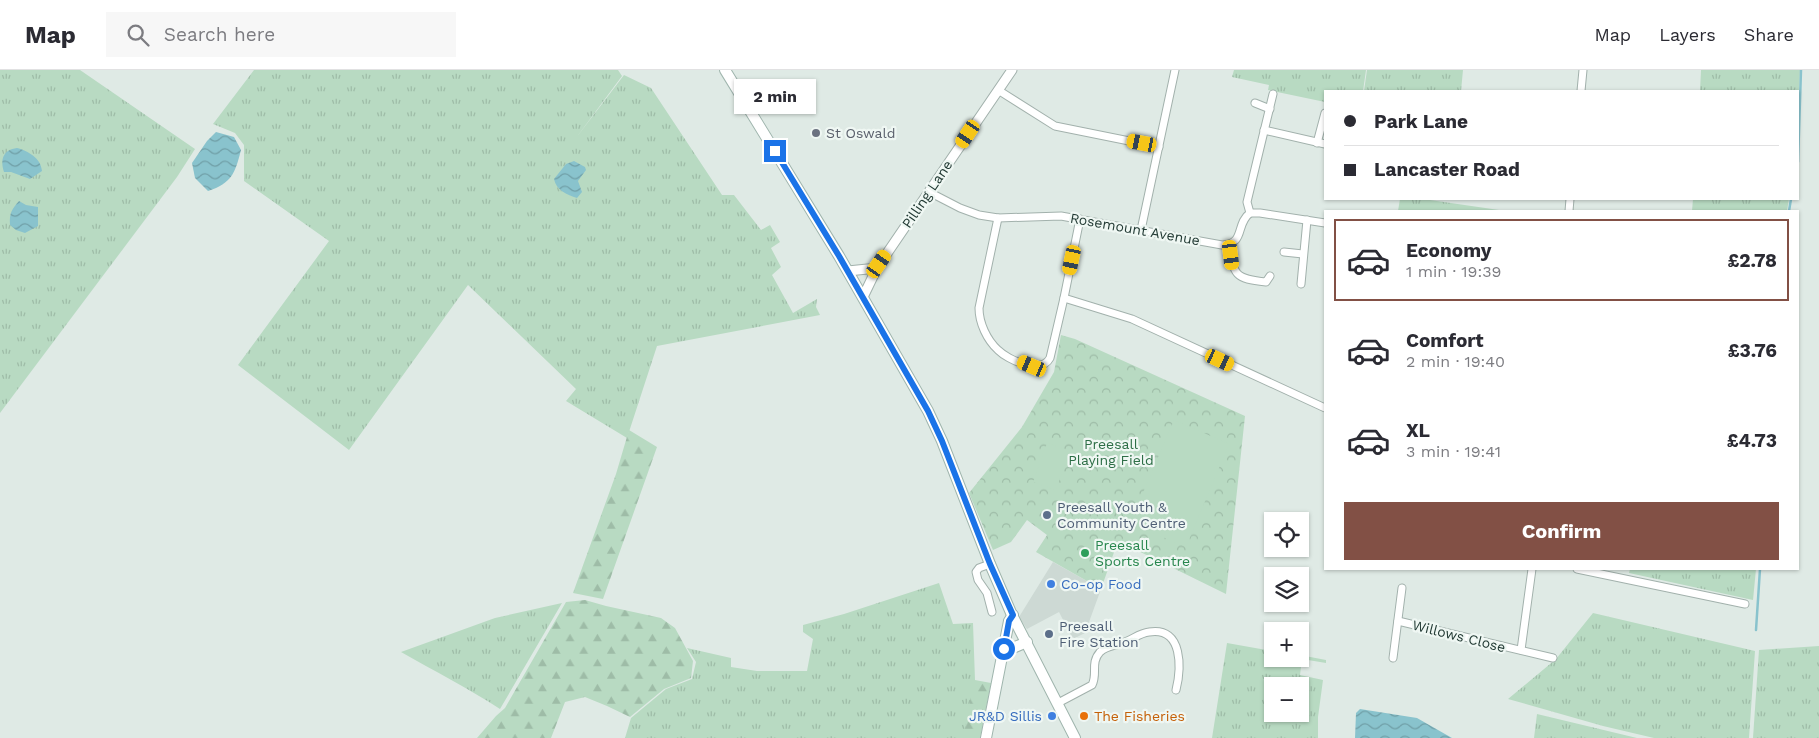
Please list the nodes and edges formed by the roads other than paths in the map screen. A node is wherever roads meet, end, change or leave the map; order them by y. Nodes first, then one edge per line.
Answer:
1 (725, 70) edge
2 (1012, 70) edge
3 (1175, 70) edge
4 (1583, 70) edge
5 (998, 90) junction
6 (1581, 90) edge
7 (1273, 94) dead end
8 (1255, 103) dead end
9 (1270, 109) junction
10 (1324, 121) edge
11 (1264, 130) junction
12 (1321, 144) edge
13 (1159, 147) junction
14 (929, 192) junction
15 (1250, 213) junction
16 (998, 218) junction
17 (1080, 219) junction
18 (1307, 220) junction
19 (1324, 223) edge
20 (1141, 230) junction
21 (1230, 245) junction
22 (1284, 252) dead end
23 (1303, 254) junction
24 (876, 268) junction
25 (848, 271) junction
26 (1270, 276) dead end
27 (1301, 284) dead end
28 (861, 293) junction
29 (1064, 298) junction
30 (1324, 408) edge
31 (990, 564) junction
32 (1532, 570) edge
33 (1582, 570) edge
34 (1402, 588) dead end
35 (1745, 604) dead end
36 (992, 612) dead end
37 (1013, 615) junction
38 (1398, 621) junction
39 (1027, 642) junction
40 (1004, 649) junction
41 (1521, 650) junction
42 (1393, 658) dead end
43 (1553, 658) dead end
44 (1176, 690) dead end
45 (1058, 702) junction
46 (986, 738) edge
47 (1075, 738) edge

1 - 25 main road
2 - 5 street, Pilling Lane
3 - 13 street
4 - 6 street
5 - 13 street
5 - 14 street, Pilling Lane
7 - 9 street
8 - 9 street
9 - 11 street
10 - 12 street
11 - 12 street
11 - 15 street
13 - 20 street
14 - 16 street, Rosemount Avenue
14 - 24 street, Pilling Lane
15 - 18 street
15 - 21 street
16 - 17 street, Rosemount Avenue
16 - 29 street
17 - 20 street, Rosemount Avenue
17 - 29 street
18 - 19 street
18 - 23 street
20 - 21 street, Rosemount Avenue
21 - 26 street
22 - 23 street
23 - 27 street
24 - 25 street
24 - 28 street, Pilling Lane
25 - 28 main road
28 - 31 main road
29 - 30 street
31 - 36 street
31 - 37 main road
32 - 41 street, Willows Close
33 - 35 street
34 - 38 street, Willows Close
37 - 39 main road
37 - 40 main road
38 - 41 street, Willows Close
38 - 42 street, Willows Close
39 - 40 main road
39 - 45 main road
40 - 46 main road
41 - 43 street, Willows Close
44 - 45 street
45 - 47 main road

